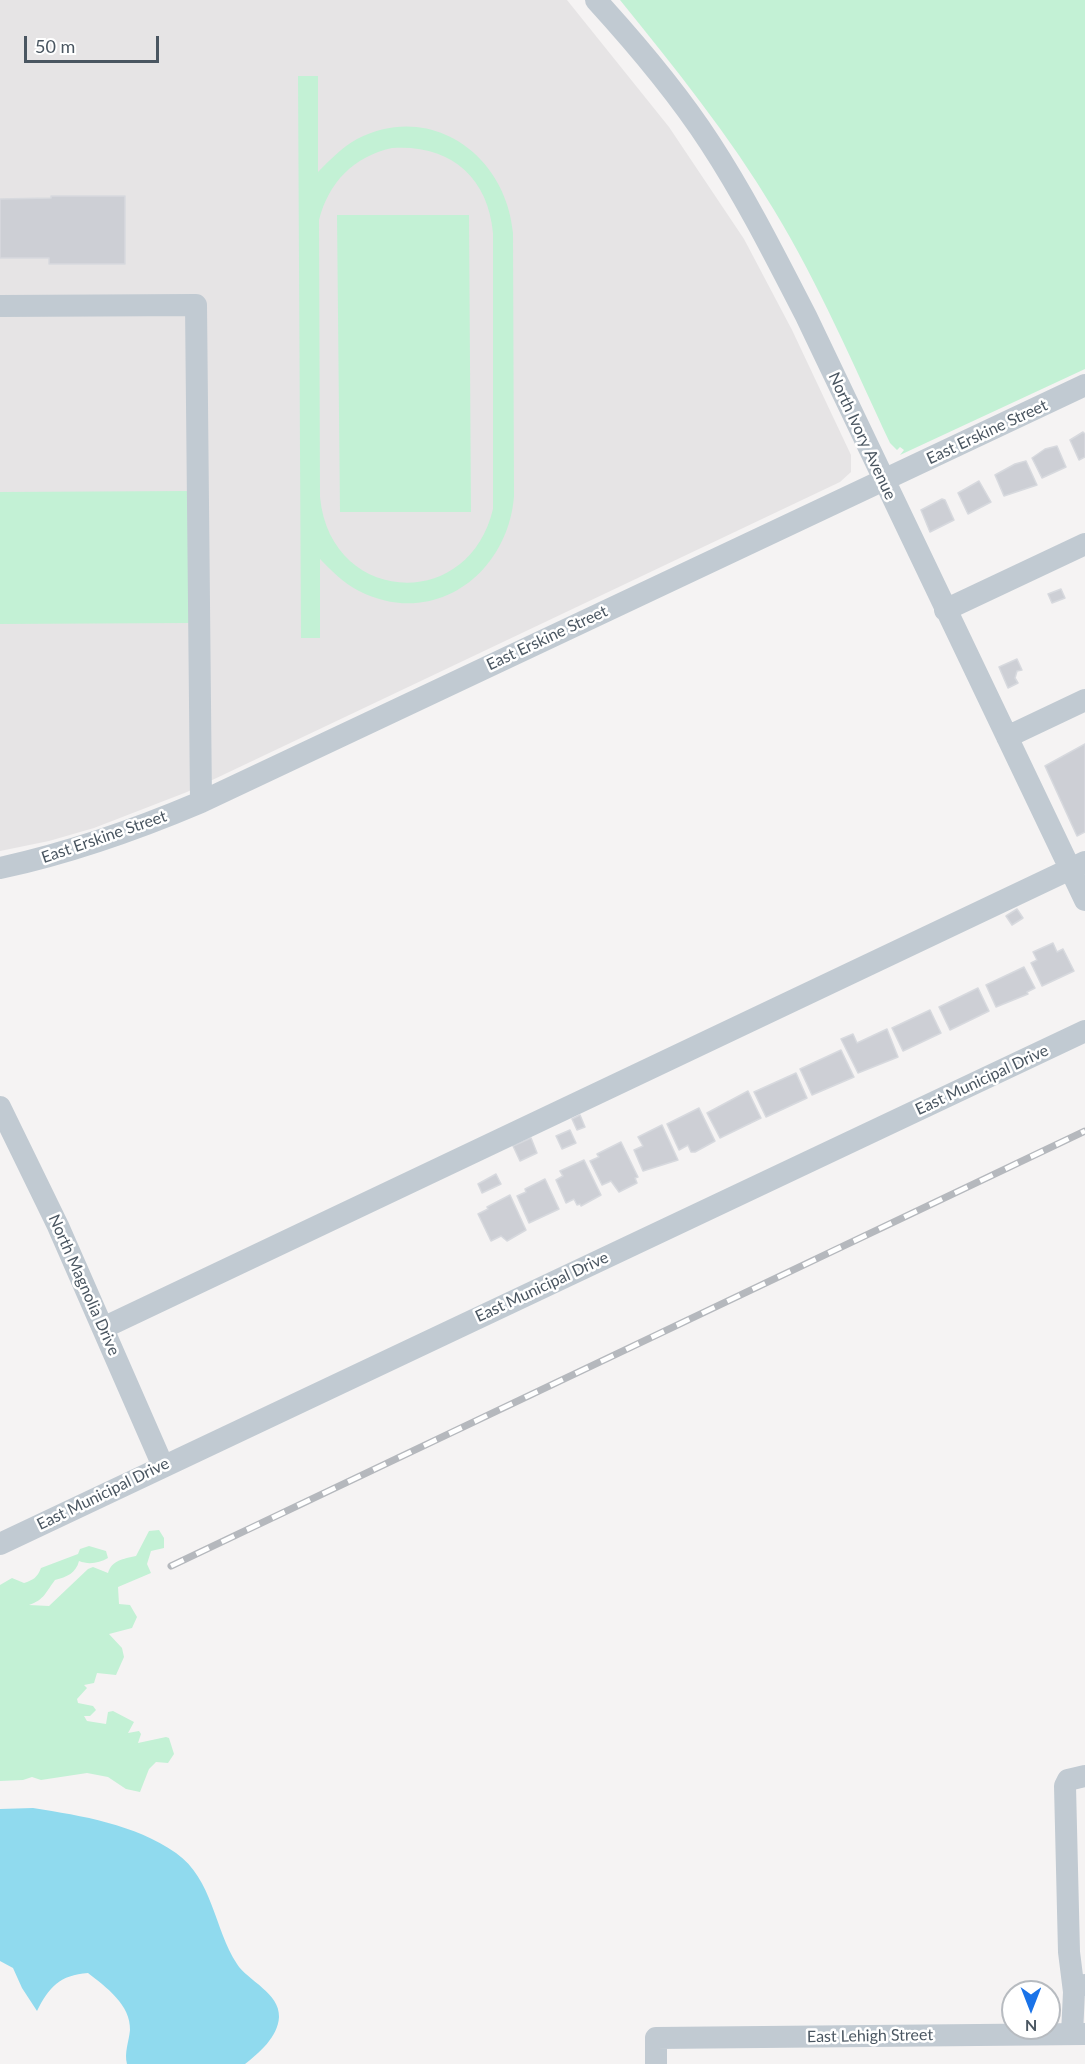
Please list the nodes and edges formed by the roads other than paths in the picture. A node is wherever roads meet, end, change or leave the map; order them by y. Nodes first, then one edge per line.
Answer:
1 (596, 0) edge
2 (0, 306) edge
3 (1085, 386) edge
4 (883, 482) junction
5 (1085, 543) edge
6 (945, 610) junction
7 (1085, 700) edge
8 (1007, 737) junction
9 (201, 802) junction
10 (1078, 865) edge
11 (0, 868) edge
12 (1085, 900) edge
13 (1085, 1031) edge
14 (0, 1107) edge
15 (103, 1328) junction
16 (163, 1466) junction
17 (0, 1544) edge
18 (1085, 1776) edge
19 (1079, 1988) edge
20 (1079, 2034) edge
21 (656, 2064) edge

1 - 4 street, North Ivory Avenue
2 - 9 street
3 - 4 street, East Erskine Street
4 - 6 street, North Ivory Avenue
4 - 9 street, East Erskine Street
5 - 6 street
6 - 8 street, North Ivory Avenue
7 - 8 street
8 - 10 street, North Ivory Avenue
9 - 11 street, East Erskine Street
10 - 12 street, North Ivory Avenue
10 - 15 street
13 - 16 street, East Municipal Drive
14 - 15 street, North Magnolia Drive
15 - 16 street, North Magnolia Drive
16 - 17 street, East Municipal Drive
18 - 19 street
19 - 20 street
20 - 21 street, East Lehigh Street

